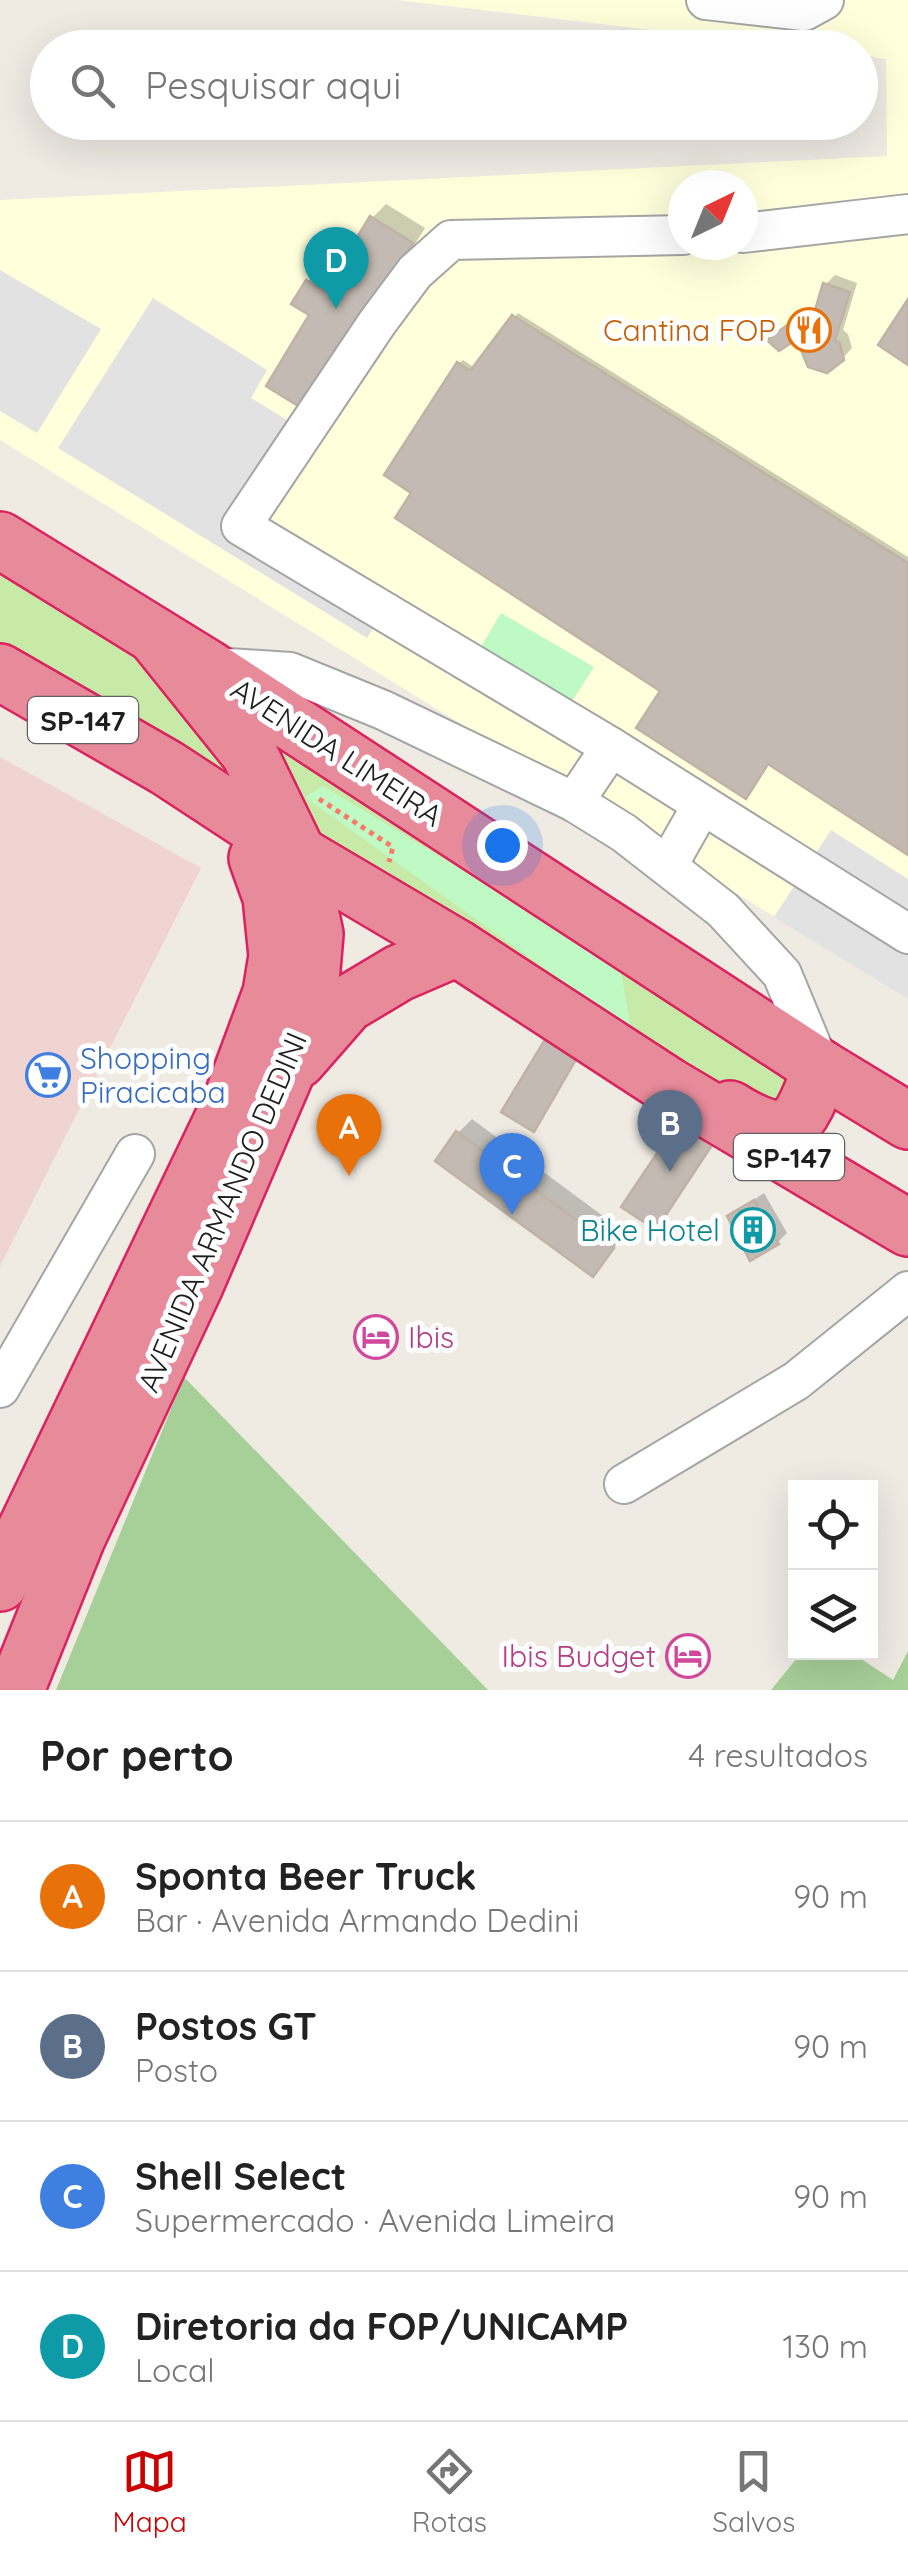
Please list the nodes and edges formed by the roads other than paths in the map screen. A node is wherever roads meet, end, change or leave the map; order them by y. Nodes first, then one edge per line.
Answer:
1 (706, 0) edge
2 (824, 0) edge
3 (908, 214) edge
4 (758, 231) edge
5 (668, 235) edge
6 (0, 540) edge
7 (155, 636) junction
8 (206, 667) junction
9 (0, 672) edge
10 (612, 747) junction
11 (166, 768) junction
12 (574, 802) junction
13 (702, 805) junction
14 (298, 854) junction
15 (668, 864) junction
16 (908, 934) edge
17 (457, 948) junction
18 (821, 1068) junction
19 (286, 1073) junction
20 (669, 1086) junction
21 (908, 1121) edge
22 (135, 1154) dead end
23 (908, 1228) edge
24 (908, 1291) edge
25 (0, 1388) edge
26 (624, 1484) dead end
27 (0, 1583) edge
28 (16, 1690) edge

1 - 2 street
3 - 4 street
5 - 10 street
6 - 7 highway, AVENIDA LIMEIRA / SP-147
7 - 8 highway, AVENIDA LIMEIRA / SP-147
7 - 14 highway, AVENIDA ARMANDO DEDINI
8 - 12 street
8 - 18 highway, AVENIDA LIMEIRA / SP-147
9 - 11 highway, SP-147
10 - 12 street
10 - 13 street
11 - 14 highway, SP-147
11 - 27 highway, AVENIDA ARMANDO DEDINI
12 - 15 street
13 - 15 street
13 - 16 street
14 - 17 highway, SP-147
14 - 19 highway, AVENIDA ARMANDO DEDINI
15 - 18 street
17 - 19 highway
17 - 20 highway, SP-147
18 - 20 highway
18 - 21 highway, SP-147
19 - 28 highway, AVENIDA ARMANDO DEDINI
20 - 23 highway, SP-147
22 - 25 street
24 - 26 street

